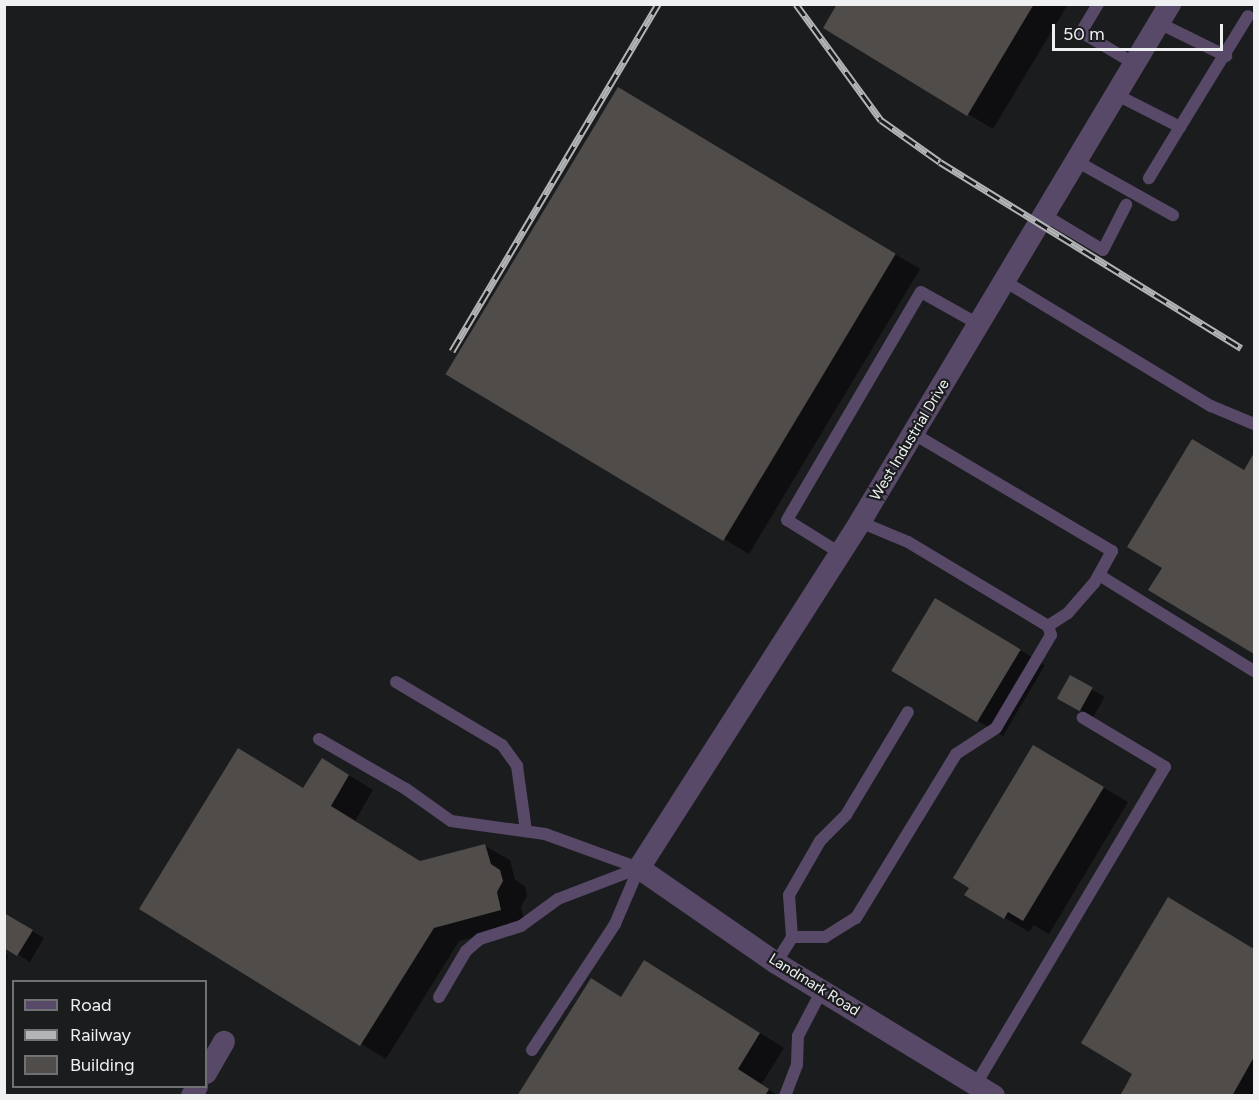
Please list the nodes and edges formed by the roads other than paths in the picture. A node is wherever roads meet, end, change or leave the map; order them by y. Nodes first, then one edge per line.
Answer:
1 (1098, 4) edge
2 (1164, 14) edge
3 (1248, 16) dead end
4 (1226, 56) junction
5 (1135, 64) junction
6 (1117, 95) junction
7 (1180, 127) junction
8 (1078, 162) junction
9 (1149, 178) dead end
10 (1126, 205) dead end
11 (1173, 215) dead end
12 (1046, 216) junction
13 (1006, 282) junction
14 (980, 326) junction
15 (1254, 424) edge
16 (914, 434) junction
17 (860, 522) junction
18 (840, 553) junction
19 (1099, 575) junction
20 (1048, 626) junction
21 (1254, 671) edge
22 (396, 682) dead end
23 (908, 712) dead end
24 (1083, 718) dead end
25 (319, 739) dead end
26 (525, 831) junction
27 (639, 868) junction
28 (792, 937) junction
29 (776, 963) junction
30 (822, 990) junction
31 (439, 997) dead end
32 (224, 1042) dead end
33 (532, 1050) dead end
34 (207, 1071) edge
35 (985, 1090) edge
36 (785, 1095) edge

1 - 5 lane
2 - 4 lane
2 - 5 street, West Industrial Drive
3 - 4 lane
4 - 7 lane
5 - 6 street, West Industrial Drive
6 - 7 lane
6 - 8 street, West Industrial Drive
7 - 9 lane
8 - 11 lane
8 - 12 street, West Industrial Drive
10 - 12 lane
12 - 13 street, West Industrial Drive
13 - 14 street, West Industrial Drive
13 - 15 lane
14 - 16 street, West Industrial Drive
14 - 18 lane
16 - 17 street, West Industrial Drive
16 - 19 lane
17 - 18 street, West Industrial Drive
17 - 20 lane
18 - 27 street, West Industrial Drive
19 - 20 lane
19 - 21 lane
20 - 28 lane
22 - 26 lane
23 - 28 lane
24 - 35 lane
25 - 26 lane
26 - 27 lane
27 - 29 street, Landmark Road
27 - 31 lane
27 - 33 lane
28 - 29 lane
29 - 30 street, Landmark Road
30 - 35 street, Landmark Road
30 - 36 lane
32 - 34 street

